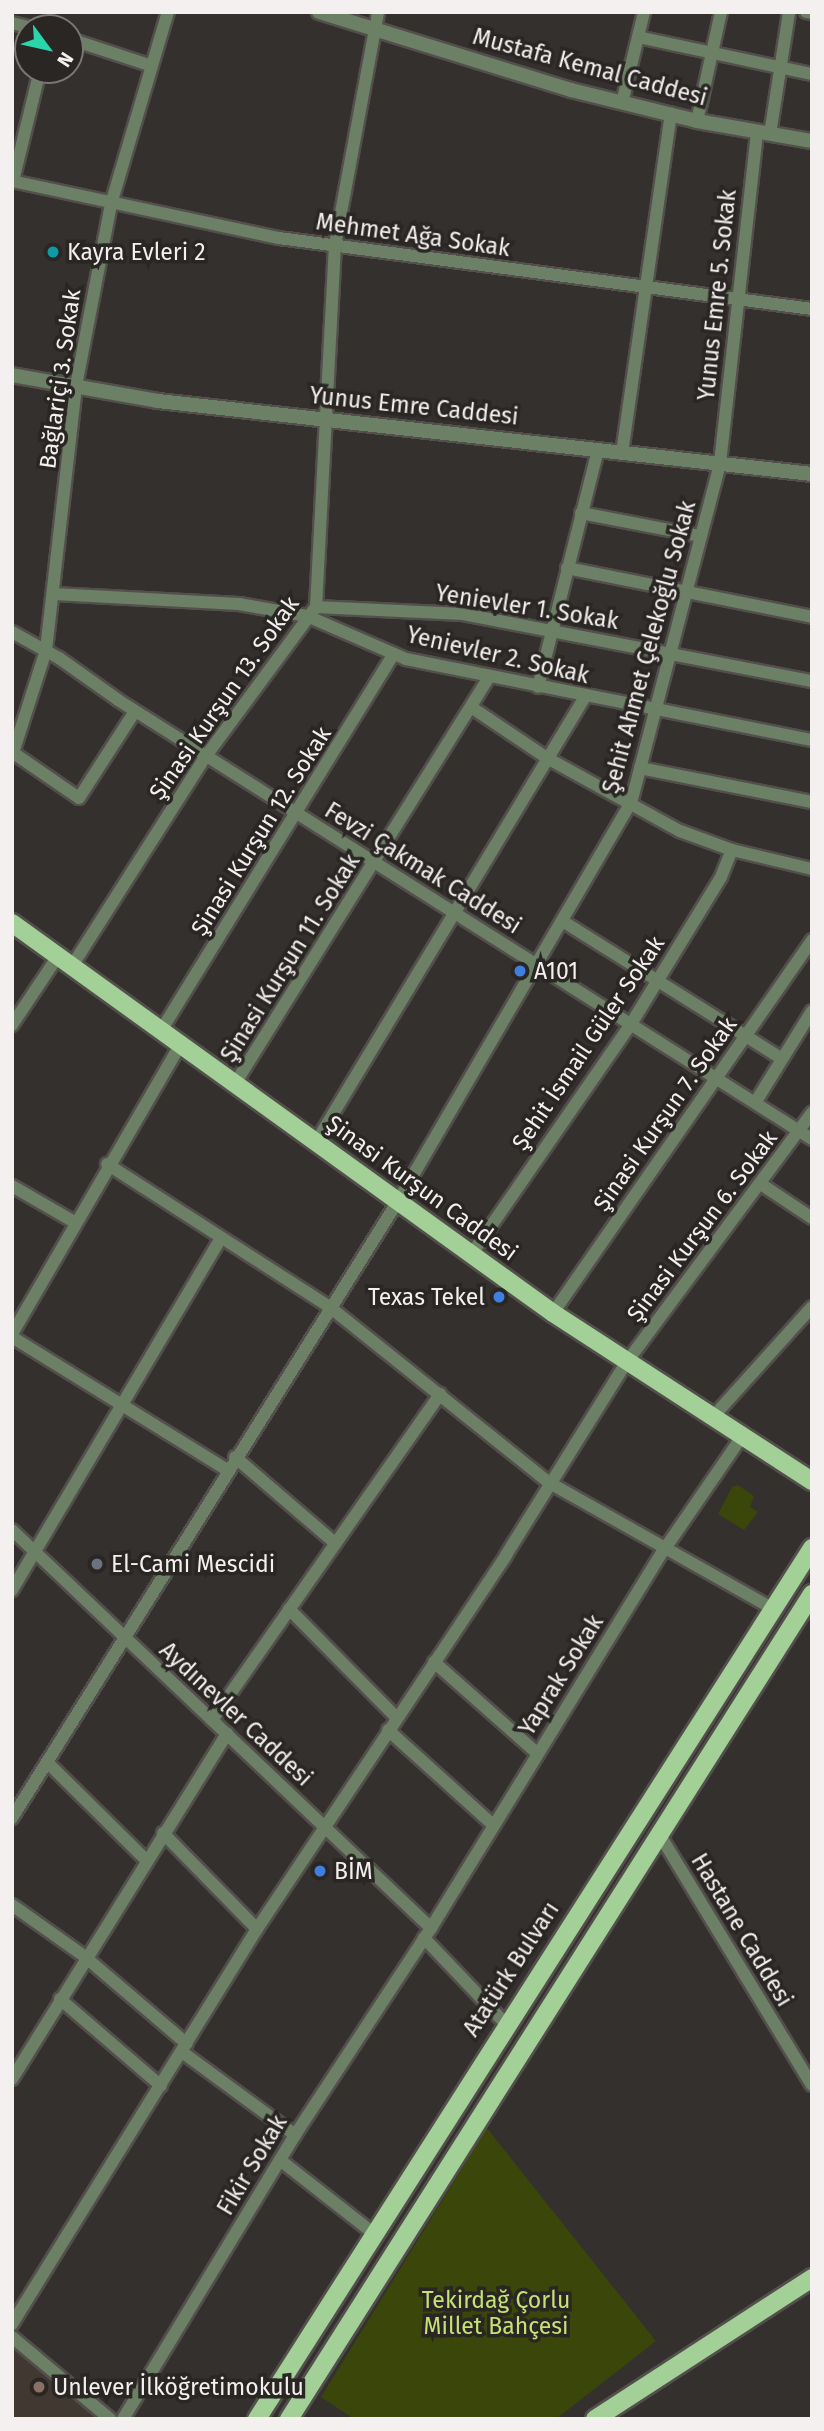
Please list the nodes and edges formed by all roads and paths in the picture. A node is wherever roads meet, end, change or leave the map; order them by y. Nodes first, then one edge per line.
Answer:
1 (168, 12) edge
2 (319, 12) edge
3 (378, 12) edge
4 (644, 12) edge
5 (721, 12) edge
6 (789, 12) edge
7 (806, 12) edge
8 (812, 13) edge
9 (373, 27) junction
10 (638, 37) junction
11 (84, 43) edge
12 (712, 52) junction
13 (152, 65) junction
14 (780, 69) junction
15 (812, 74) edge
16 (37, 84) edge
17 (622, 103) junction
18 (671, 114) junction
19 (697, 121) junction
20 (763, 132) junction
21 (812, 141) edge
22 (13, 181) edge
23 (111, 204) junction
24 (335, 245) junction
25 (645, 288) junction
26 (737, 298) junction
27 (812, 309) edge
28 (12, 375) edge
29 (76, 386) junction
30 (323, 419) junction
31 (598, 450) junction
32 (622, 453) junction
33 (720, 464) junction
34 (812, 474) edge
35 (581, 513) junction
36 (701, 536) junction
37 (567, 568) junction
38 (687, 593) junction
39 (54, 594) junction
40 (312, 612) junction
41 (812, 617) edge
42 (552, 630) junction
43 (12, 632) edge
44 (46, 650) junction
45 (671, 652) junction
46 (394, 654) junction
47 (489, 677) junction
48 (812, 681) edge
49 (538, 687) junction
50 (585, 697) junction
51 (471, 706) junction
52 (135, 710) junction
53 (655, 712) junction
54 (812, 740) edge
55 (13, 754) edge
56 (206, 756) junction
57 (547, 758) junction
58 (640, 768) junction
59 (812, 802) edge
60 (631, 803) junction
61 (298, 814) junction
62 (732, 850) junction
63 (375, 863) junction
64 (812, 869) edge
65 (456, 914) junction
66 (564, 922) junction
67 (12, 923) edge
68 (812, 940) edge
69 (65, 961) junction
70 (539, 966) junction
71 (657, 981) junction
72 (812, 1011) edge
73 (631, 1024) junction
74 (12, 1025) edge
75 (162, 1029) junction
76 (745, 1035) junction
77 (181, 1042) junction
78 (782, 1059) junction
79 (715, 1077) junction
80 (236, 1082) junction
81 (755, 1103) junction
82 (812, 1113) edge
83 (799, 1131) junction
84 (812, 1139) edge
85 (316, 1142) junction
86 (107, 1164) junction
87 (761, 1184) junction
88 (12, 1186) edge
89 (398, 1201) junction
90 (812, 1218) edge
91 (75, 1223) junction
92 (220, 1240) junction
93 (471, 1255) junction
94 (812, 1307) edge
95 (331, 1308) junction
96 (553, 1313) junction
97 (12, 1335) edge
98 (626, 1363) junction
99 (440, 1394) junction
100 (123, 1405) junction
101 (712, 1418) junction
102 (741, 1438) junction
103 (236, 1457) junction
104 (228, 1470) junction
105 (812, 1481) edge
106 (548, 1482) junction
107 (12, 1531) edge
108 (335, 1543) junction
109 (812, 1548) edge
110 (664, 1550) junction
111 (35, 1552) junction
112 (12, 1590) edge
113 (812, 1594) edge
114 (772, 1608) junction
115 (289, 1609) junction
116 (125, 1637) junction
117 (434, 1662) junction
118 (396, 1717) junction
119 (212, 1720) junction
120 (388, 1730) junction
121 (227, 1734) junction
122 (537, 1753) junction
123 (47, 1762) junction
124 (12, 1818) edge
125 (492, 1824) junction
126 (324, 1826) junction
127 (658, 1832) junction
128 (163, 1833) junction
129 (146, 1860) junction
130 (12, 1905) edge
131 (257, 1929) junction
132 (428, 1933) junction
133 (84, 1956) junction
134 (60, 1999) junction
135 (505, 2023) junction
136 (185, 2048) junction
137 (12, 2079) edge
138 (812, 2085) edge
139 (161, 2086) junction
140 (295, 2135) junction
141 (280, 2160) junction
142 (373, 2233) junction
143 (812, 2278) edge
144 (12, 2324) edge
145 (12, 2337) edge
146 (110, 2419) edge
147 (123, 2419) edge
148 (257, 2419) edge
149 (289, 2419) edge
150 (595, 2419) edge

1 - 13 street, Bağlariçi 3. Sokak
2 - 9 street, Mustafa Kemal Caddesi
3 - 9 street, Şinasi Kurşun 13. Sokak
4 - 10 street
5 - 12 street
6 - 14 street, Yunus Emre 5. Sokak
7 - 8 street
9 - 17 street, Mustafa Kemal Caddesi
9 - 24 street, Şinasi Kurşun 13. Sokak
10 - 12 street
10 - 17 street
11 - 13 street
12 - 14 street
12 - 19 street
13 - 23 street, Bağlariçi 3. Sokak
14 - 15 street
14 - 20 street, Yunus Emre 5. Sokak
16 - 22 street
17 - 18 street, Mustafa Kemal Caddesi
18 - 19 street, Mustafa Kemal Caddesi
18 - 25 street
19 - 20 street, Mustafa Kemal Caddesi
20 - 21 street, Mustafa Kemal Caddesi
20 - 26 street, Yunus Emre 5. Sokak
22 - 23 street, Mehmet Ağa Sokak
23 - 24 street, Mehmet Ağa Sokak
23 - 29 street, Bağlariçi 3. Sokak
24 - 25 street, Mehmet Ağa Sokak
24 - 30 street, Şinasi Kurşun 13. Sokak
25 - 26 street, Mehmet Ağa Sokak
25 - 32 street
26 - 27 street, Mehmet Ağa Sokak
26 - 33 street, Yunus Emre 5. Sokak
28 - 29 street, Yunus Emre Caddesi
29 - 30 street, Yunus Emre Caddesi
29 - 39 street, Bağlariçi 3. Sokak
30 - 31 street, Yunus Emre Caddesi
30 - 40 street, Şinasi Kurşun 13. Sokak
31 - 32 street, Yunus Emre Caddesi
31 - 35 street
32 - 33 street, Yunus Emre Caddesi
33 - 34 street, Yunus Emre Caddesi
33 - 36 street, Şehit Ahmet Çelekoğlu Sokak
35 - 36 street
35 - 37 street
36 - 38 street, Şehit Ahmet Çelekoğlu Sokak
37 - 38 street
37 - 42 street
38 - 41 street
38 - 45 street, Şehit Ahmet Çelekoğlu Sokak
39 - 40 street, Yenievler 2. Sokak
39 - 44 street, Bağlariçi 3. Sokak
40 - 42 street, Yenievler 1. Sokak
40 - 46 street, Yenievler 2. Sokak
40 - 56 street, Şinasi Kurşun 13. Sokak
42 - 45 street, Yenievler 1. Sokak
42 - 49 street
43 - 44 street, Fevzi Çakmak Caddesi
44 - 52 street, Fevzi Çakmak Caddesi
44 - 55 street, Bağlariçi 3. Sokak
45 - 48 street, Yenievler 1. Sokak
45 - 53 street, Şehit Ahmet Çelekoğlu Sokak
46 - 47 street, Yenievler 2. Sokak
46 - 61 street, Şinasi Kurşun 12. Sokak
47 - 49 street, Yenievler 2. Sokak
47 - 51 street, Şinasi Kurşun 11. Sokak
49 - 50 street, Yenievler 2. Sokak
50 - 53 street, Yenievler 2. Sokak
50 - 57 street
51 - 57 street
51 - 63 street, Şinasi Kurşun 11. Sokak
52 - 55 street
52 - 56 street, Fevzi Çakmak Caddesi
53 - 54 street, Yenievler 2. Sokak
53 - 58 street, Şehit Ahmet Çelekoğlu Sokak
56 - 61 street, Fevzi Çakmak Caddesi
56 - 69 street, Şinasi Kurşun 13. Sokak
57 - 60 street
57 - 65 street
58 - 59 street
58 - 60 street, Şehit Ahmet Çelekoğlu Sokak
60 - 62 street
60 - 66 street, Şehit Ahmet Çelekoğlu Sokak
61 - 63 street, Fevzi Çakmak Caddesi
61 - 75 street, Şinasi Kurşun 12. Sokak
62 - 64 street
62 - 71 street, Şehit İsmail Güler Sokak
63 - 65 street, Fevzi Çakmak Caddesi
63 - 80 street, Şinasi Kurşun 11. Sokak
65 - 70 street, Fevzi Çakmak Caddesi
65 - 85 street
66 - 70 street, Şehit Ahmet Çelekoğlu Sokak
66 - 71 street
67 - 69 main road, Şinasi Kurşun Caddesi
68 - 76 street, Şinasi Kurşun 7. Sokak
69 - 74 street, Şinasi Kurşun 13. Sokak
69 - 75 main road, Şinasi Kurşun Caddesi
70 - 73 street, Fevzi Çakmak Caddesi
70 - 89 street, Şehit Ahmet Çelekoğlu Sokak
71 - 73 street, Şehit İsmail Güler Sokak
71 - 76 street
72 - 78 street
73 - 79 street, Fevzi Çakmak Caddesi
73 - 93 street, Şehit İsmail Güler Sokak
75 - 77 main road, Şinasi Kurşun Caddesi
76 - 78 street
76 - 79 street, Şinasi Kurşun 7. Sokak
77 - 80 main road, Şinasi Kurşun Caddesi
77 - 86 street
78 - 81 street
79 - 81 street, Fevzi Çakmak Caddesi
79 - 96 street, Şinasi Kurşun 7. Sokak
80 - 85 main road, Şinasi Kurşun Caddesi
81 - 83 street, Fevzi Çakmak Caddesi
82 - 83 street, Şinasi Kurşun 6. Sokak
83 - 84 street, Fevzi Çakmak Caddesi
83 - 87 street, Şinasi Kurşun 6. Sokak
85 - 89 main road, Şinasi Kurşun Caddesi
86 - 91 street
86 - 92 street
87 - 90 street
87 - 98 street, Şinasi Kurşun 6. Sokak
88 - 91 street
89 - 93 main road, Şinasi Kurşun Caddesi
89 - 95 street, Şehit Ahmet Çelekoğlu Sokak
91 - 97 street
92 - 95 street
92 - 100 street
93 - 96 main road, Şinasi Kurşun Caddesi
94 - 101 street
95 - 99 street
95 - 103 street, Şehit Ahmet Çelekoğlu Sokak
96 - 98 main road, Şinasi Kurşun Caddesi
97 - 100 street
98 - 101 main road, Şinasi Kurşun Caddesi
98 - 106 street, Şinasi Kurşun 6. Sokak
99 - 106 street
99 - 108 street
100 - 104 street
100 - 111 street
101 - 102 main road, Şinasi Kurşun Caddesi
102 - 105 main road, Şinasi Kurşun Caddesi
102 - 110 street, Yaprak Sokak
103 - 104 street, Şehit Ahmet Çelekoğlu Sokak
103 - 108 street
104 - 116 street, Şehit Ahmet Çelekoğlu Sokak
106 - 110 street
106 - 117 street, Şinasi Kurşun 6. Sokak
107 - 111 street, Aydınevler Caddesi
108 - 115 street
109 - 114 main road, Atatürk Bulvarı
110 - 114 street
110 - 122 street, Yaprak Sokak
111 - 112 street
111 - 116 street, Aydınevler Caddesi
113 - 127 main road
114 - 135 main road, Atatürk Bulvarı
115 - 118 street
115 - 119 street
116 - 119 street, Aydınevler Caddesi
116 - 123 street, Şehit Ahmet Çelekoğlu Sokak
117 - 118 street, Şinasi Kurşun 6. Sokak
117 - 122 street
118 - 120 street, Şinasi Kurşun 6. Sokak
119 - 121 street, Aydınevler Caddesi
120 - 125 street
120 - 126 street, Şinasi Kurşun 6. Sokak
121 - 126 street, Aydınevler Caddesi
121 - 128 street
122 - 125 street, Yaprak Sokak
123 - 124 street, Şehit Ahmet Çelekoğlu Sokak
123 - 129 street
125 - 132 street, Yaprak Sokak
126 - 131 street, Şinasi Kurşun 6. Sokak
126 - 132 street, Aydınevler Caddesi
127 - 138 street, Hastane Caddesi
127 - 149 main road
128 - 129 street
128 - 131 street
129 - 133 street
130 - 133 street
131 - 136 street, Şinasi Kurşun 6. Sokak
132 - 135 street, Aydınevler Caddesi
132 - 140 street, Fikir Sokak
133 - 134 street
133 - 136 street
134 - 137 street
134 - 139 street
135 - 142 main road, Atatürk Bulvarı
136 - 139 street, Şinasi Kurşun 6. Sokak
136 - 140 street
139 - 144 street, Şinasi Kurşun 6. Sokak
140 - 141 street, Fikir Sokak
141 - 142 street
141 - 147 street, Fikir Sokak
142 - 148 main road, Atatürk Bulvarı
143 - 150 main road
145 - 146 street

